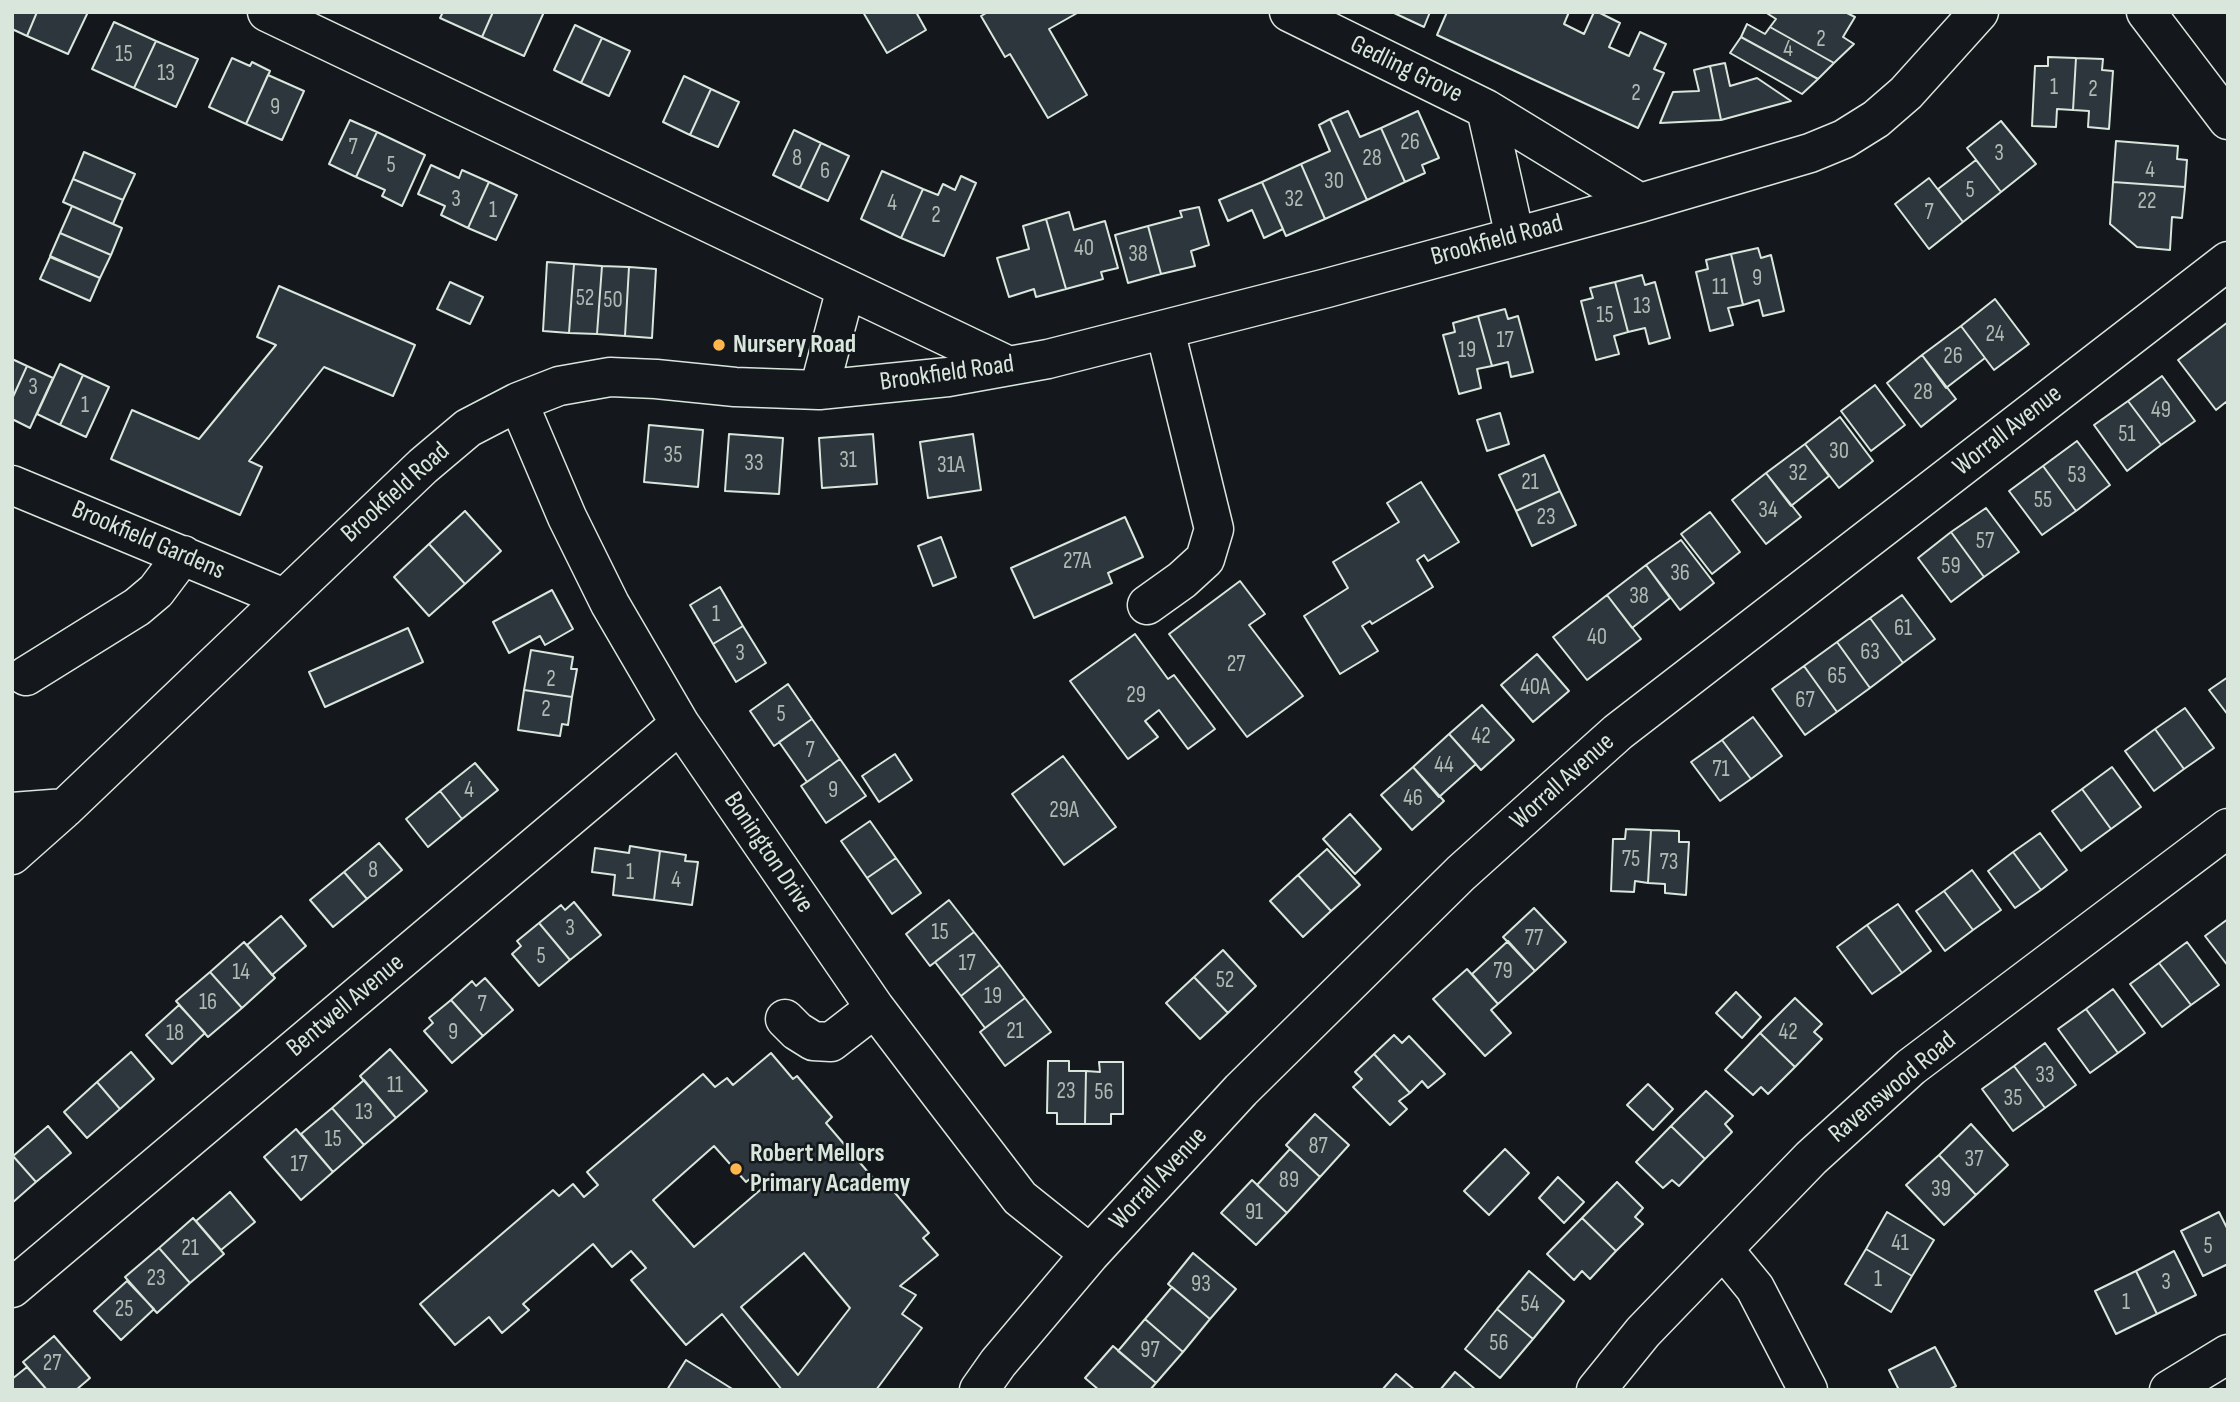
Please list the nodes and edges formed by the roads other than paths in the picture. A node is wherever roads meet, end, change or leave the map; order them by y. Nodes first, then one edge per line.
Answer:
1 (267, 12) edge
2 (1289, 12) edge
3 (1979, 12) edge
4 (2146, 12) edge
5 (1486, 109) junction
6 (2228, 120) edge
7 (1640, 203) junction
8 (1515, 237) junction
9 (2228, 261) edge
10 (846, 288) junction
11 (1165, 331) junction
12 (1009, 366) junction
13 (819, 390) junction
14 (518, 402) junction
15 (12, 485) edge
16 (183, 555) junction
17 (284, 597) junction
18 (1147, 605) dead end
19 (26, 676) dead end
20 (680, 724) junction
21 (65, 808) junction
22 (12, 812) edge
23 (2228, 828) edge
24 (12, 855) edge
25 (875, 1009) junction
26 (785, 1019) dead end
27 (1723, 1249) junction
28 (1090, 1254) junction
29 (12, 1288) edge
30 (2228, 1354) edge
31 (979, 1390) edge
32 (1596, 1390) edge
33 (1808, 1390) edge
34 (2169, 1390) edge

1 - 10 street
2 - 5 street, Gedling Grove
3 - 7 street, Brookfield Road
4 - 6 street
5 - 7 street, Gedling Grove
5 - 8 street, Gedling Grove
7 - 8 street, Brookfield Road
8 - 11 street, Brookfield Road
9 - 28 street, Worrall Avenue
10 - 12 street
10 - 13 street
11 - 12 street, Brookfield Road
11 - 18 street
12 - 13 street, Brookfield Road
13 - 14 street, Brookfield Road
14 - 17 street, Brookfield Road
14 - 20 street, Bonington Drive
15 - 16 street, Brookfield Gardens
16 - 17 street, Brookfield Gardens
16 - 19 street
17 - 21 street, Brookfield Road
20 - 25 street, Bonington Drive
20 - 29 street, Bentwell Avenue
21 - 22 street
21 - 24 street, Brookfield Road
23 - 27 street, Ravenswood Road
25 - 26 street
25 - 28 street, Bonington Drive
27 - 32 street, Ravenswood Road
27 - 33 street
28 - 31 street, Worrall Avenue
30 - 34 street

